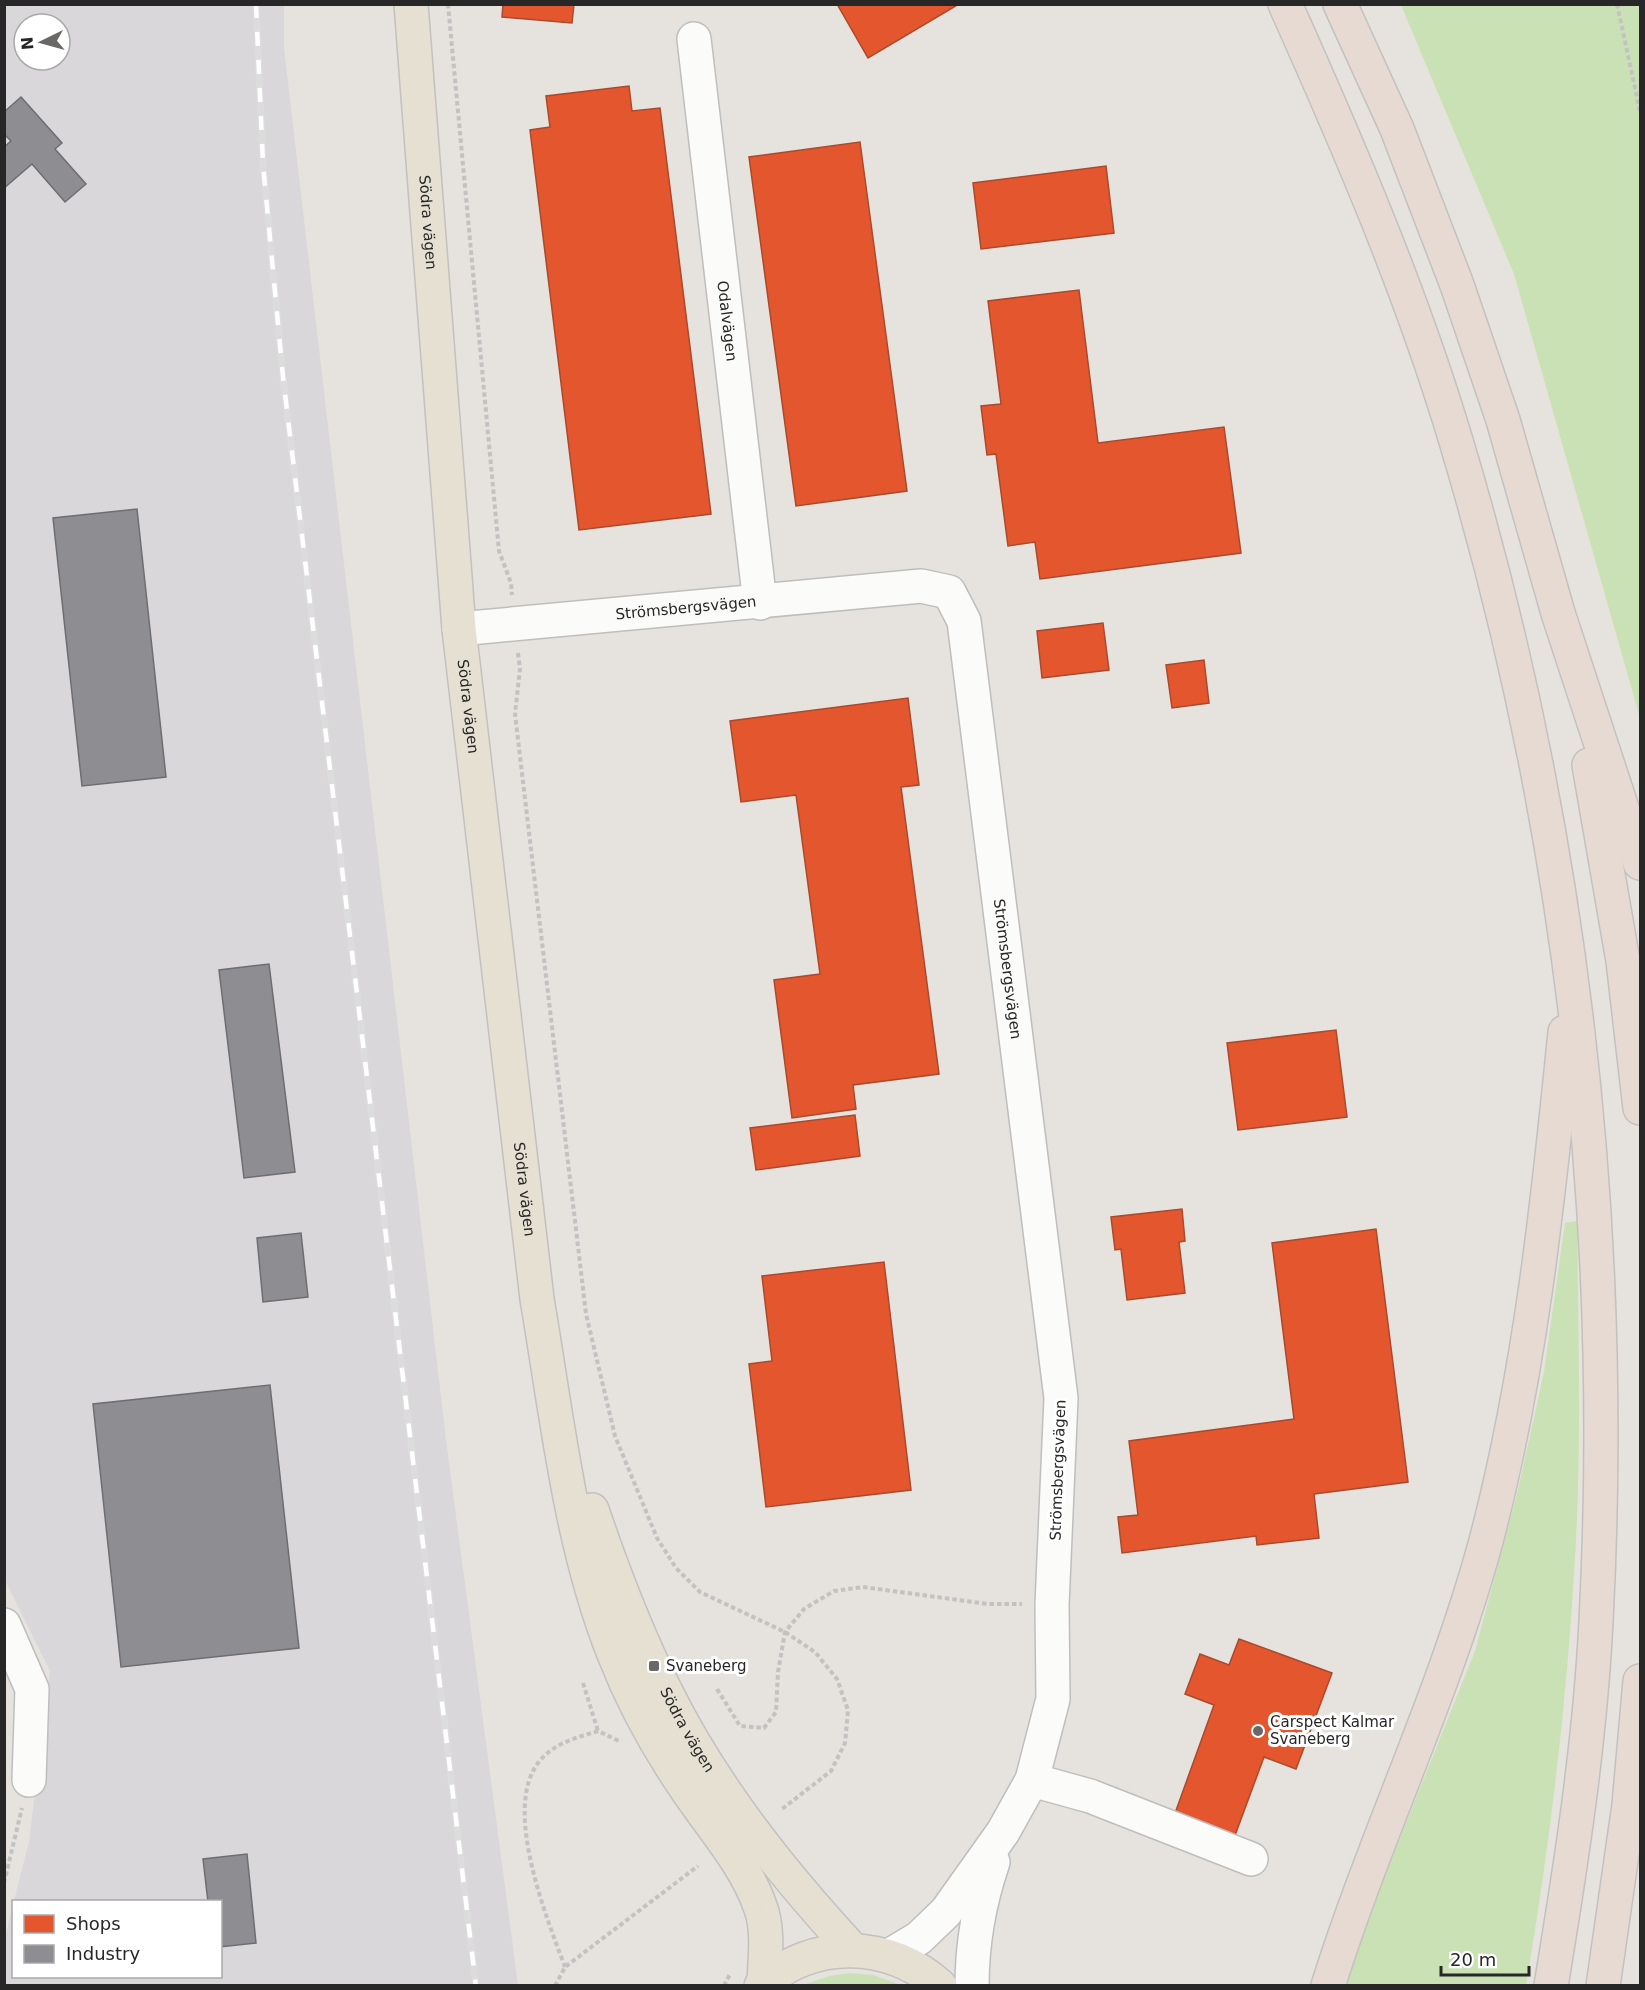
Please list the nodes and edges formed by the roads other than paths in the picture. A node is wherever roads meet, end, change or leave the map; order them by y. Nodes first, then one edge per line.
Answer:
1 (411, 4) edge
2 (1285, 4) edge
3 (1340, 4) edge
4 (694, 39) dead end
5 (760, 603) junction
6 (1557, 613) junction
7 (459, 628) junction
8 (1641, 863) edge
9 (1571, 970) junction
10 (1641, 1108) edge
11 (555, 1407) junction
12 (4, 1625) edge
13 (1641, 1681) edge
14 (29, 1780) road end
15 (1032, 1780) junction
16 (1003, 1832) junction
17 (1251, 1858) dead end
18 (853, 1950) junction
19 (889, 1956) junction
20 (763, 1984) edge
21 (940, 1986) edge
22 (972, 1986) edge
23 (1328, 1986) edge
24 (1551, 1986) edge
25 (1603, 1986) edge

1 - 7 main road, Södra vägen
2 - 9 highway
3 - 6 highway
4 - 5 street, Odalvägen
5 - 7 street, Strömsbergsvägen
5 - 15 street, Strömsbergsvägen
6 - 8 highway
6 - 10 highway
7 - 11 main road, Södra vägen
9 - 23 highway
9 - 24 highway
11 - 18 main road, Södra vägen
11 - 20 main road, Södra vägen
12 - 14 street
13 - 25 highway
15 - 16 street, Strömsbergsvägen
15 - 17 street
16 - 19 street, Strömsbergsvägen
16 - 22 street, Strömsbergsvägen
18 - 19 main road
18 - 20 main road
19 - 21 main road

